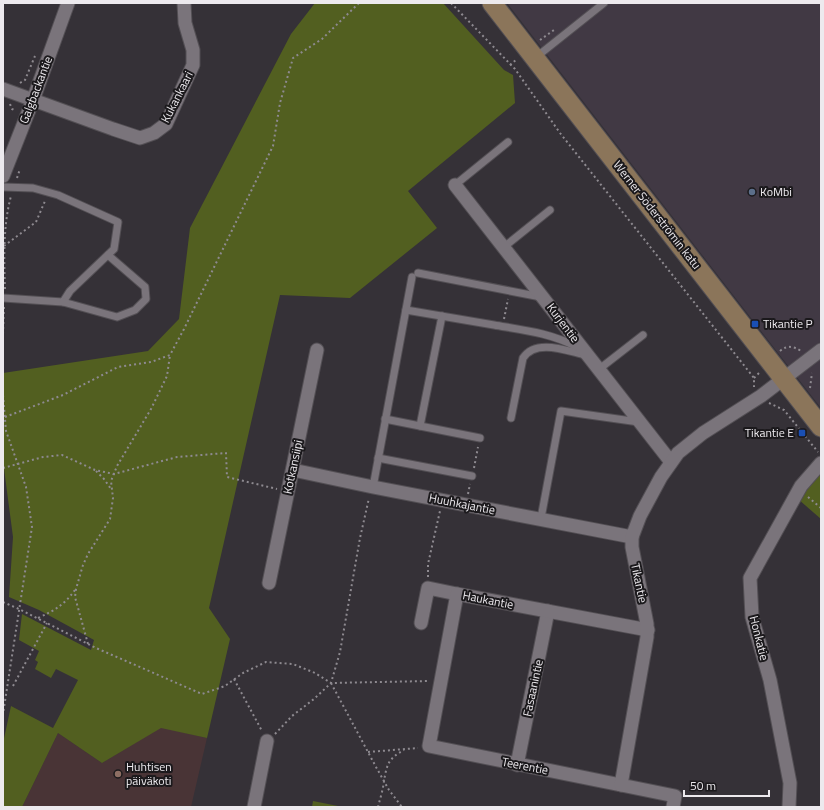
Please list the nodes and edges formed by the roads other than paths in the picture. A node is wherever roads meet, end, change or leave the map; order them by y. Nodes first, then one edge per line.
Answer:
1 (68, 3) edge
2 (184, 3) edge
3 (492, 3) edge
4 (604, 3) edge
5 (535, 58) junction
6 (3, 89) edge
7 (33, 100) junction
8 (508, 142) dead end
9 (3, 176) edge
10 (455, 185) joint
11 (3, 187) edge
12 (550, 210) dead end
13 (504, 247) junction
14 (108, 255) junction
15 (4, 298) edge
16 (543, 298) junction
17 (63, 302) junction
18 (406, 310) junction
19 (442, 316) junction
20 (643, 335) dead end
21 (317, 350) dead end
22 (821, 350) edge
23 (584, 352) junction
24 (598, 370) junction
25 (784, 379) junction
26 (511, 418) dead end
27 (386, 419) junction
28 (640, 422) junction
29 (420, 426) junction
30 (821, 427) edge
31 (480, 438) dead end
32 (378, 458) junction
33 (671, 462) junction
34 (821, 464) edge
35 (292, 470) junction
36 (472, 476) dead end
37 (372, 487) junction
38 (541, 518) junction
39 (632, 537) junction
40 (269, 583) dead end
41 (457, 594) junction
42 (548, 612) junction
43 (421, 623) dead end
44 (648, 630) junction
45 (267, 742) road end
46 (429, 746) joint
47 (517, 765) junction
48 (621, 785) junction
49 (254, 807) edge
50 (673, 807) edge
51 (789, 807) edge

1 - 7 street, Galgbackantie
2 - 7 street, Kukankaari
3 - 5 street, Werner Söderströmin katu
4 - 5 lane
5 - 25 street, Werner Söderströmin katu
6 - 7 street, Kukankaari
7 - 9 street, Galgbackantie
8 - 10 lane
10 - 13 street, Kurjentie
11 - 14 lane
12 - 13 lane
13 - 16 street, Kurjentie
14 - 17 lane
14 - 17 lane
15 - 17 lane
16 - 18 lane
16 - 23 street, Kurjentie
18 - 19 lane
18 - 27 lane
19 - 23 lane
19 - 29 lane
20 - 24 lane
21 - 35 street, Kotkansiipi
22 - 25 street, Tikantie
23 - 24 street, Kurjentie
23 - 26 lane
24 - 28 street, Kurjentie
25 - 30 street, Werner Söderströmin katu
25 - 33 street, Tikantie
27 - 29 lane
27 - 32 lane
28 - 33 street, Kurjentie
28 - 38 lane
29 - 31 lane
32 - 36 lane
32 - 37 lane
33 - 39 street, Tikantie
34 - 51 street, Honkatie
35 - 37 street, Huuhkajantie
35 - 40 street, Kotkansiipi
37 - 38 street, Huuhkajantie
38 - 39 street, Huuhkajantie
39 - 44 street, Tikantie
41 - 42 street, Haukantie
41 - 43 street
41 - 46 street, Haukantie
42 - 44 street, Haukantie
42 - 47 street, Fasaanintie
44 - 48 street, Tikantie
45 - 49 street
46 - 47 street, Teerentie
47 - 48 street, Teerentie
48 - 50 street

